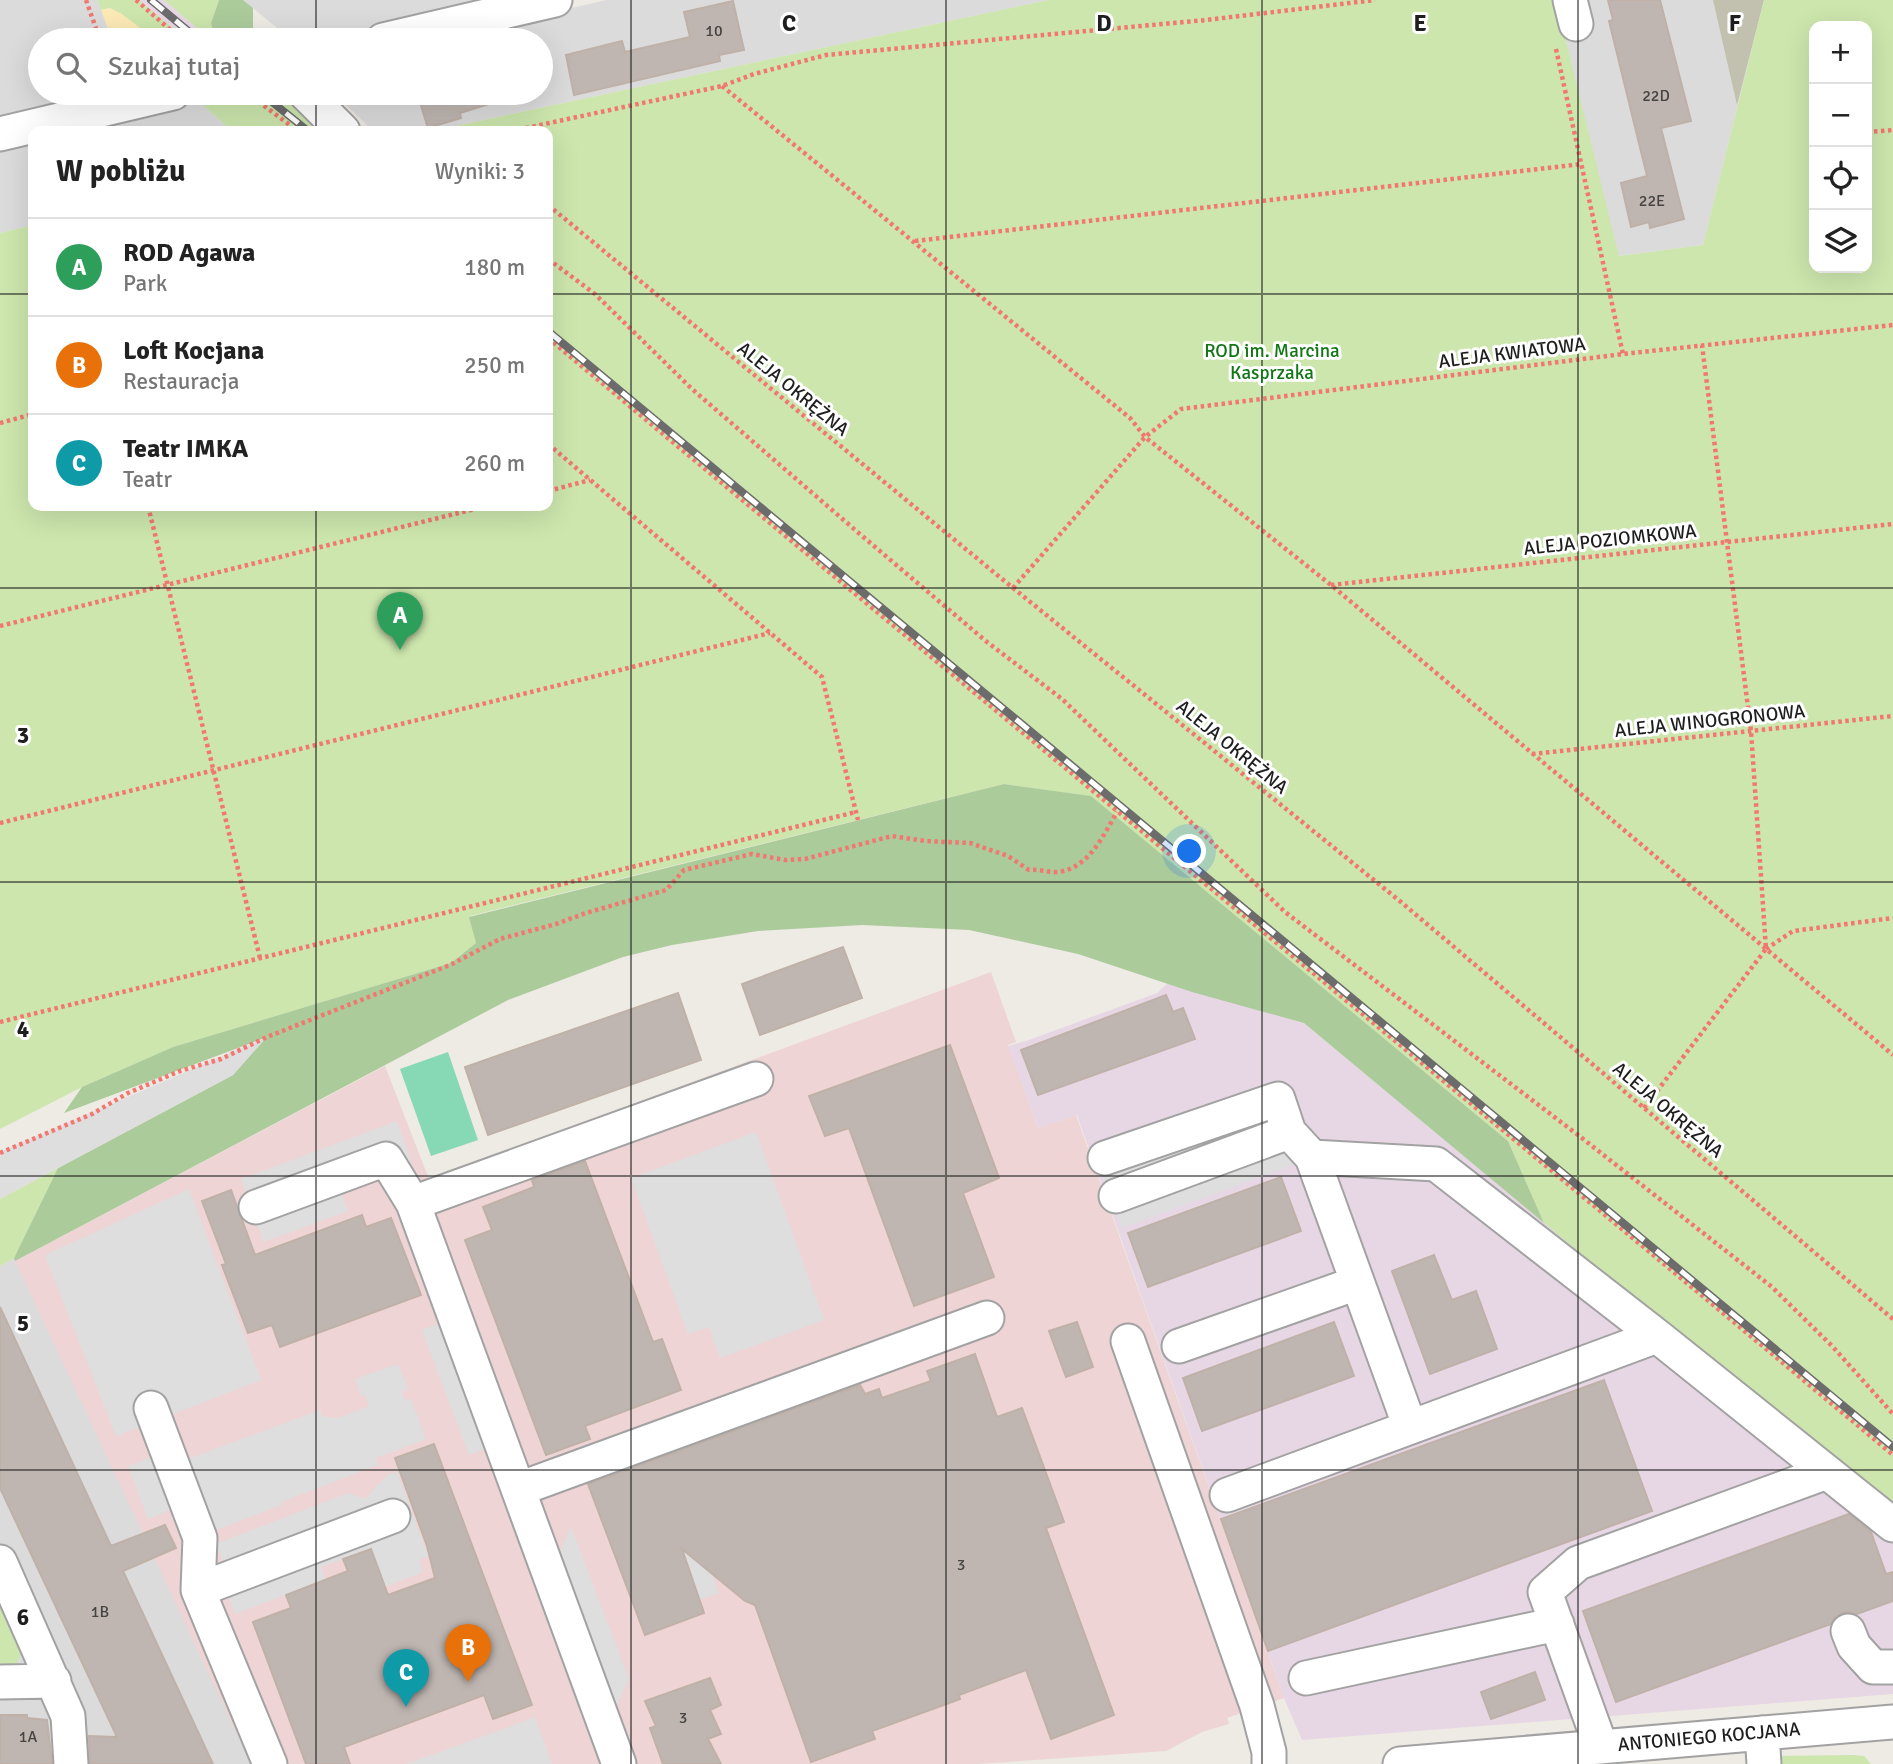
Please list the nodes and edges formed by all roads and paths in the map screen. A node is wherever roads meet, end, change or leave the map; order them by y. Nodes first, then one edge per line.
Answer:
1 (86, 0) edge
2 (136, 0) edge
3 (555, 0) edge
4 (1375, 0) edge
5 (1567, 21) edge
6 (96, 28) edge
7 (168, 28) edge
8 (435, 28) edge
9 (722, 86) junction
10 (122, 105) edge
11 (263, 105) edge
12 (317, 105) edge
13 (34, 126) edge
14 (290, 126) edge
15 (339, 126) edge
16 (535, 126) edge
17 (28, 127) edge
18 (1893, 130) edge
19 (1872, 132) edge
20 (0, 134) edge
21 (1582, 164) junction
22 (553, 209) edge
23 (914, 241) junction
24 (553, 262) edge
25 (1893, 325) edge
26 (553, 342) edge
27 (1702, 345) junction
28 (1623, 354) junction
29 (28, 415) edge
30 (0, 423) edge
31 (1145, 437) junction
32 (553, 448) edge
33 (590, 480) junction
34 (553, 490) edge
35 (149, 511) edge
36 (467, 511) edge
37 (1893, 524) edge
38 (1726, 541) junction
39 (168, 585) junction
40 (1331, 585) junction
41 (1013, 588) junction
42 (0, 626) edge
43 (771, 632) junction
44 (1893, 716) edge
45 (1751, 732) junction
46 (1531, 754) junction
47 (213, 771) junction
48 (856, 812) junction
49 (1117, 812) junction
50 (858, 820) dead end
51 (0, 823) edge
52 (1893, 918) edge
53 (1766, 949) junction
54 (260, 958) junction
55 (0, 1022) edge
56 (1893, 1055) edge
57 (757, 1079) dead end
58 (1644, 1108) junction
59 (1289, 1132) junction
60 (0, 1153) edge
61 (1312, 1157) junction
62 (1105, 1158) dead end
63 (1115, 1196) dead end
64 (413, 1203) junction
65 (256, 1207) dead end
66 (1357, 1283) junction
67 (986, 1318) dead end
68 (1893, 1319) edge
69 (1657, 1336) junction
70 (1128, 1342) dead end
71 (1179, 1346) dead end
72 (151, 1408) dead end
73 (1893, 1414) edge
74 (1410, 1427) junction
75 (1893, 1454) edge
76 (1827, 1472) junction
77 (519, 1489) junction
78 (1227, 1495) dead end
79 (393, 1516) dead end
80 (1893, 1525) edge
81 (0, 1562) edge
82 (198, 1590) junction
83 (1557, 1624) junction
84 (1847, 1631) dead end
85 (1893, 1667) edge
86 (1306, 1678) dead end
87 (54, 1681) junction
88 (0, 1682) edge
89 (1893, 1722) edge
90 (1601, 1747) junction
91 (1763, 1749) edge
92 (71, 1764) edge
93 (270, 1764) edge
94 (619, 1764) edge
95 (1269, 1764) edge
96 (1400, 1764) edge

1 - 6 path
2 - 7 path
3 - 8 street
4 - 9 path
5 - 21 path
9 - 16 path
9 - 23 path
10 - 13 street
11 - 14 path
12 - 15 street
17 - 20 street
18 - 19 path
21 - 23 path
21 - 28 path
22 - 41 path, ALEJA OKRĘŻNA
23 - 31 path
24 - 73 path
25 - 27 path, ALEJA KWIATOWA
26 - 49 path
27 - 28 path, ALEJA KWIATOWA
27 - 38 path
28 - 31 path, ALEJA KWIATOWA
29 - 30 path
31 - 40 path
31 - 41 path, ALEJA KWIATOWA
32 - 33 path
33 - 34 path
33 - 43 path
35 - 39 path
36 - 39 path
37 - 38 path, ALEJA POZIOMKOWA
38 - 40 path, ALEJA POZIOMKOWA
38 - 45 path
39 - 42 path
39 - 47 path
40 - 46 path
41 - 58 path, ALEJA OKRĘŻNA
43 - 47 path
43 - 48 path
44 - 45 path, ALEJA WINOGRONOWA
45 - 46 path, ALEJA WINOGRONOWA
45 - 53 path
46 - 53 path
47 - 51 path
47 - 54 path
48 - 50 path
48 - 54 path
49 - 60 path
49 - 75 path
52 - 53 path
53 - 56 path
53 - 58 path
54 - 55 path
57 - 64 street
58 - 68 path, ALEJA OKRĘŻNA
59 - 61 street
59 - 62 street
59 - 63 street
61 - 66 street
61 - 69 street
64 - 65 street
64 - 77 street
66 - 71 street
66 - 74 street
67 - 77 street
69 - 74 street
69 - 76 street
70 - 95 street
72 - 82 street
74 - 78 street
76 - 80 street
76 - 83 street
77 - 94 street
79 - 82 street
81 - 87 street
82 - 93 street
83 - 86 street
83 - 90 street
84 - 85 street
87 - 88 street
87 - 92 street
89 - 91 street, ANTONIEGO KOCJANA
90 - 91 street, ANTONIEGO KOCJANA
90 - 96 street, ANTONIEGO KOCJANA

